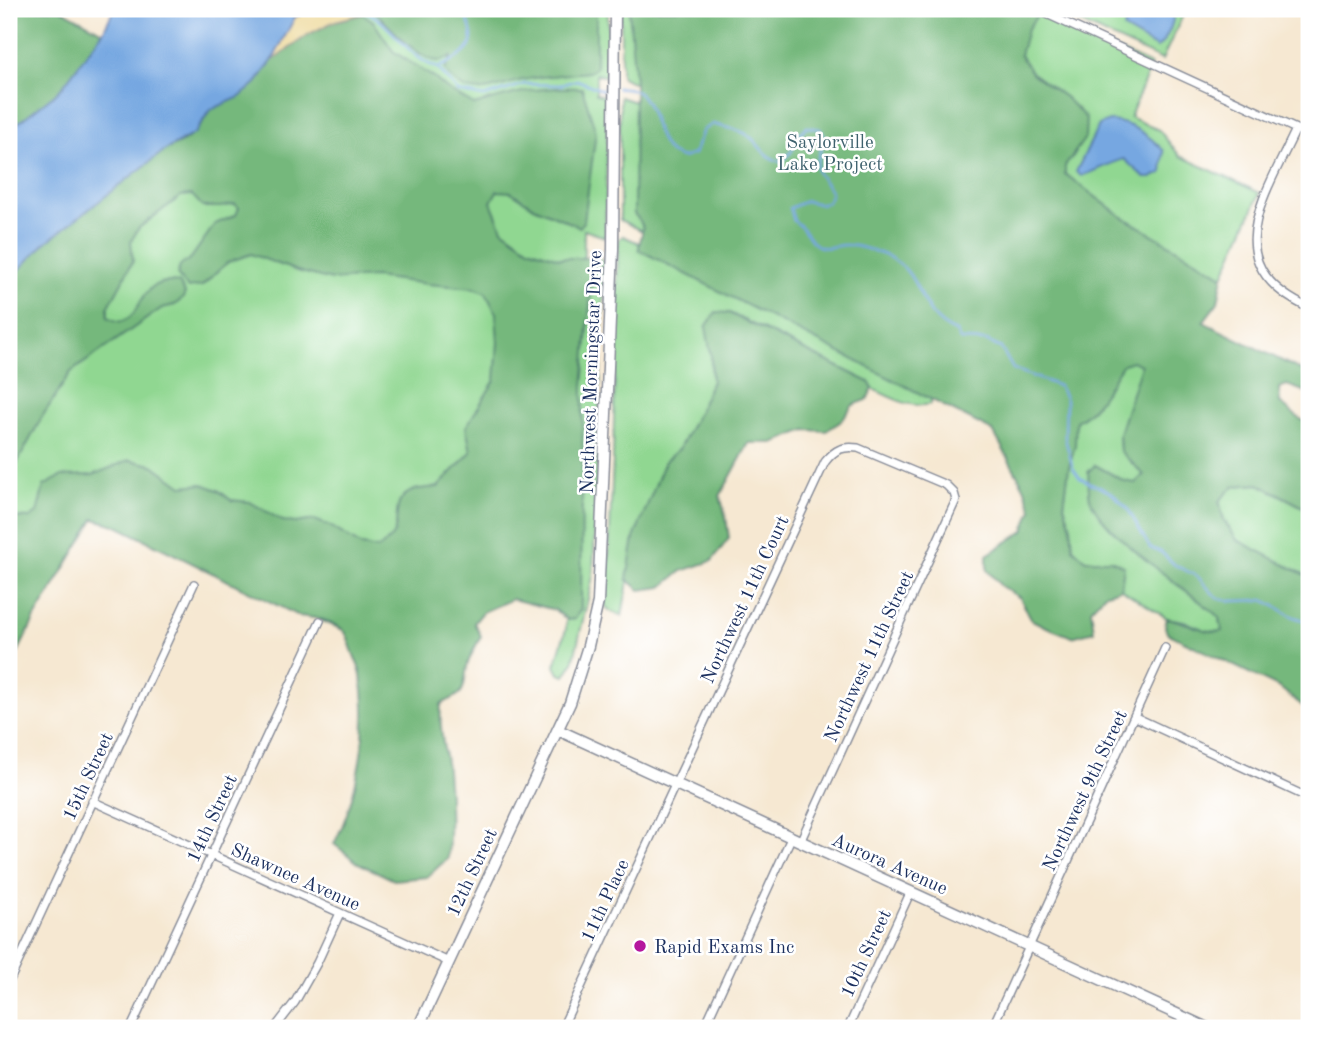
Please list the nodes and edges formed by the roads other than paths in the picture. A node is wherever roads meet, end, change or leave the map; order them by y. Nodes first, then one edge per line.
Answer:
1 (615, 9) edge
2 (1036, 9) edge
3 (1296, 129) junction
4 (1309, 135) edge
5 (1309, 308) edge
6 (859, 448) joint
7 (194, 584) dead end
8 (320, 621) dead end
9 (1165, 648) dead end
10 (1135, 717) junction
11 (558, 730) junction
12 (675, 786) junction
13 (1309, 798) edge
14 (92, 801) junction
15 (796, 840) junction
16 (212, 855) junction
17 (911, 891) junction
18 (340, 912) junction
19 (1030, 946) junction
20 (449, 962) junction
21 (9, 982) edge
22 (131, 1028) edge
23 (275, 1028) edge
24 (418, 1028) edge
25 (562, 1028) edge
26 (704, 1028) edge
27 (848, 1028) edge
28 (992, 1028) edge
29 (1207, 1028) edge

1 - 11 main road, Northwest Morningstar Drive
2 - 3 street
3 - 4 street
3 - 5 street
6 - 12 street, Northwest 11th Court
6 - 15 street, Northwest 11th Street
7 - 14 street, 15th Street
8 - 16 street, 14th Street
9 - 10 street, Northwest 9th Street
10 - 13 street
10 - 19 street, Northwest 9th Street
11 - 12 main road, Aurora Avenue
11 - 20 main road, 12th Street
12 - 15 main road, Aurora Avenue
12 - 25 street, 11th Place
14 - 16 street, Shawnee Avenue
14 - 21 street, 15th Street
15 - 17 main road, Aurora Avenue
15 - 26 street, Northwest 11th Street
16 - 18 street, Shawnee Avenue
16 - 22 street, 14th Street
17 - 19 main road, Aurora Avenue
17 - 27 street, 10th Street
18 - 20 street, Shawnee Avenue
18 - 23 street
19 - 28 street, Northwest 9th Street
19 - 29 main road, Aurora Avenue
20 - 24 main road, 12th Street

